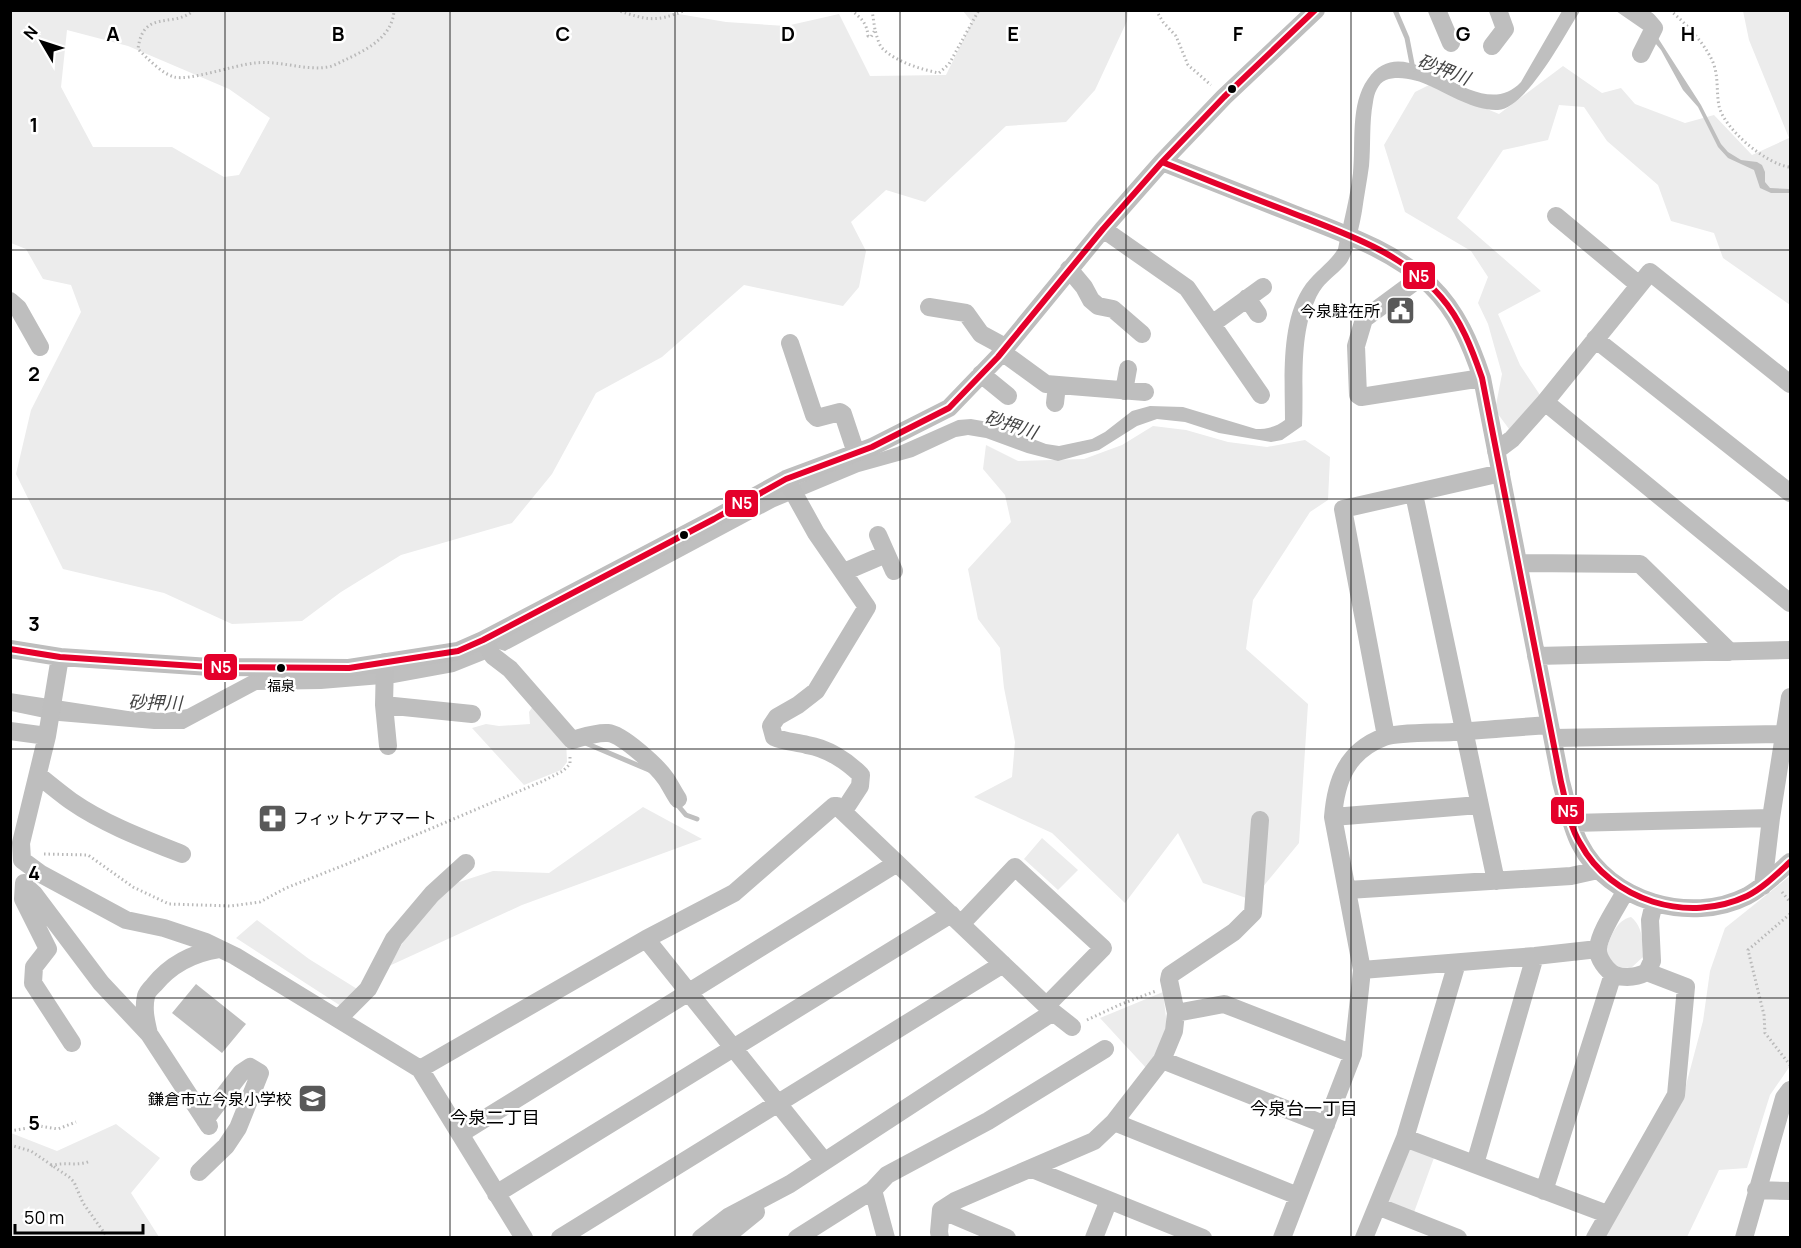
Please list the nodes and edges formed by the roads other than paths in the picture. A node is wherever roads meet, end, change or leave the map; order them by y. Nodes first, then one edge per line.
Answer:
1 (1316, 10) edge
2 (1437, 10) edge
3 (1634, 11) edge
4 (1492, 12) edge
5 (1451, 43) dead end
6 (1492, 46) dead end
7 (1641, 54) dead end
8 (1162, 162) junction
9 (1556, 216) dead end
10 (1102, 229) junction
11 (1069, 269) junction
12 (1421, 277) junction
13 (1639, 285) junction
14 (1263, 287) dead end
15 (1247, 298) junction
16 (10, 301) edge
17 (929, 307) dead end
18 (1258, 314) dead end
19 (1212, 324) junction
20 (1142, 334) dead end
21 (1595, 339) junction
22 (790, 343) dead end
23 (40, 347) dead end
24 (1004, 350) junction
25 (1128, 369) dead end
26 (981, 374) junction
27 (1482, 378) junction
28 (1791, 384) edge
29 (1057, 385) junction
30 (1250, 389) dead end
31 (1124, 391) junction
32 (1145, 392) dead end
33 (1008, 396) dead end
34 (1545, 402) junction
35 (1055, 404) dead end
36 (1496, 451) junction
37 (856, 453) junction
38 (1501, 473) junction
39 (786, 479) junction
40 (1791, 493) edge
41 (1414, 494) junction
42 (878, 535) dead end
43 (1519, 563) junction
44 (844, 572) junction
45 (1791, 603) edge
46 (483, 640) junction
47 (10, 649) edge
48 (1791, 650) edge
49 (1730, 652) junction
50 (1536, 656) junction
51 (60, 657) junction
52 (385, 662) junction
53 (1791, 697) edge
54 (384, 705) junction
55 (472, 714) dead end
56 (48, 728) junction
57 (10, 731) edge
58 (1465, 731) junction
59 (1552, 732) junction
60 (1783, 734) junction
61 (1386, 736) junction
62 (388, 746) dead end
63 (38, 775) junction
64 (678, 799) dead end
65 (1479, 805) junction
66 (843, 812) junction
67 (1333, 816) junction
68 (1771, 818) junction
69 (1260, 820) dead end
70 (1572, 823) junction
71 (182, 854) dead end
72 (1791, 862) edge
73 (466, 863) dead end
74 (897, 863) junction
75 (16, 864) edge
76 (1598, 870) junction
77 (1496, 880) junction
78 (24, 885) junction
79 (1763, 886) junction
80 (1348, 890) junction
81 (1625, 892) junction
82 (1654, 903) junction
83 (956, 919) junction
84 (646, 939) junction
85 (219, 949) junction
86 (1598, 949) junction
87 (1535, 956) junction
88 (1457, 963) junction
89 (1003, 964) junction
90 (1362, 970) junction
91 (1647, 972) junction
92 (1613, 974) junction
93 (688, 992) junction
94 (1050, 1009) junction
95 (1176, 1013) junction
96 (338, 1019) junction
97 (1072, 1028) road end
98 (149, 1034) junction
99 (72, 1043) dead end
100 (733, 1048) junction
101 (1105, 1049) dead end
102 (1353, 1054) junction
103 (1162, 1060) junction
104 (420, 1069) junction
105 (1788, 1095) edge
106 (778, 1104) junction
107 (1114, 1122) junction
108 (1326, 1125) junction
109 (460, 1134) junction
110 (1405, 1138) junction
111 (824, 1161) junction
112 (1475, 1164) junction
113 (1032, 1169) junction
114 (199, 1172) dead end
115 (790, 1184) junction
116 (873, 1190) junction
117 (1756, 1190) junction
118 (1544, 1191) junction
119 (1791, 1191) edge
120 (496, 1194) junction
121 (1298, 1196) junction
122 (1108, 1200) junction
123 (1377, 1206) junction
124 (941, 1210) junction
125 (1607, 1214) junction
126 (524, 1238) edge
127 (560, 1238) edge
128 (701, 1238) edge
129 (724, 1238) edge
130 (797, 1238) edge
131 (886, 1238) edge
132 (940, 1238) edge
133 (1007, 1238) edge
134 (1094, 1238) edge
135 (1203, 1238) edge
136 (1282, 1238) edge
137 (1364, 1238) edge
138 (1458, 1238) edge
139 (1595, 1238) edge
140 (1744, 1238) edge

1 - 8 street
2 - 5 street
3 - 7 street
4 - 6 street
8 - 10 street
8 - 12 street
9 - 13 street
10 - 11 street
10 - 19 street
11 - 20 street
11 - 24 street
12 - 27 street
12 - 27 street
13 - 21 street
13 - 28 street
14 - 15 street
15 - 18 street
15 - 19 street
16 - 23 street
17 - 24 street
19 - 30 street
21 - 34 street
21 - 40 street
22 - 37 street
24 - 26 street
24 - 29 street
25 - 31 street
26 - 33 street
26 - 37 street
27 - 36 street
29 - 31 street
29 - 35 street
31 - 32 street
34 - 36 street
34 - 45 street
36 - 38 street
37 - 39 street
38 - 41 street
38 - 43 street
39 - 44 street
39 - 46 street
41 - 58 street
41 - 61 street
42 - 44 street
43 - 49 street
43 - 50 street
44 - 66 street
46 - 52 street
46 - 64 street
47 - 51 street
48 - 49 street
49 - 50 street
50 - 59 street
51 - 52 street
51 - 56 street
52 - 54 street
53 - 60 street
54 - 55 street
54 - 62 street
56 - 57 street
56 - 63 street
58 - 59 street
58 - 61 street
58 - 65 street
59 - 60 street
59 - 70 street
60 - 68 street
61 - 67 street
63 - 71 street
63 - 75 street
65 - 67 street
65 - 77 street
66 - 74 street
66 - 84 street
67 - 80 street
68 - 70 street
68 - 79 street
69 - 95 street
70 - 76 street
72 - 79 street
73 - 96 street
74 - 83 street
74 - 93 street
75 - 78 street
75 - 85 street
76 - 77 street
76 - 81 street
77 - 80 street
78 - 98 street
78 - 99 street
79 - 82 street
80 - 90 street
81 - 82 street
81 - 86 street
82 - 91 street
83 - 89 street
83 - 94 street
83 - 100 street
84 - 93 street
84 - 104 street
85 - 96 street
85 - 98 street
86 - 87 street
86 - 92 street
87 - 88 street
87 - 112 street
88 - 90 street
88 - 110 street
89 - 94 street
89 - 106 street
90 - 102 street
91 - 92 street
91 - 125 street
92 - 118 street
93 - 100 street
93 - 109 street
94 - 97 street
94 - 111 street
95 - 102 street
95 - 103 street
96 - 104 street
98 - 114 street
100 - 106 street
100 - 120 street
101 - 116 street
102 - 108 street
103 - 107 street
103 - 108 street
104 - 109 street
105 - 117 street
106 - 111 street
106 - 127 street
107 - 113 street
107 - 121 street
108 - 121 street
109 - 120 street
110 - 112 street
110 - 123 street
111 - 115 street
112 - 118 street
113 - 122 street
113 - 124 street
115 - 128 street
115 - 129 street
116 - 130 street
116 - 131 street
117 - 119 street
117 - 140 street
118 - 125 street
120 - 126 street
121 - 136 street
122 - 134 street
122 - 135 street
123 - 137 street
123 - 138 street
124 - 132 street
124 - 133 street
125 - 139 street

